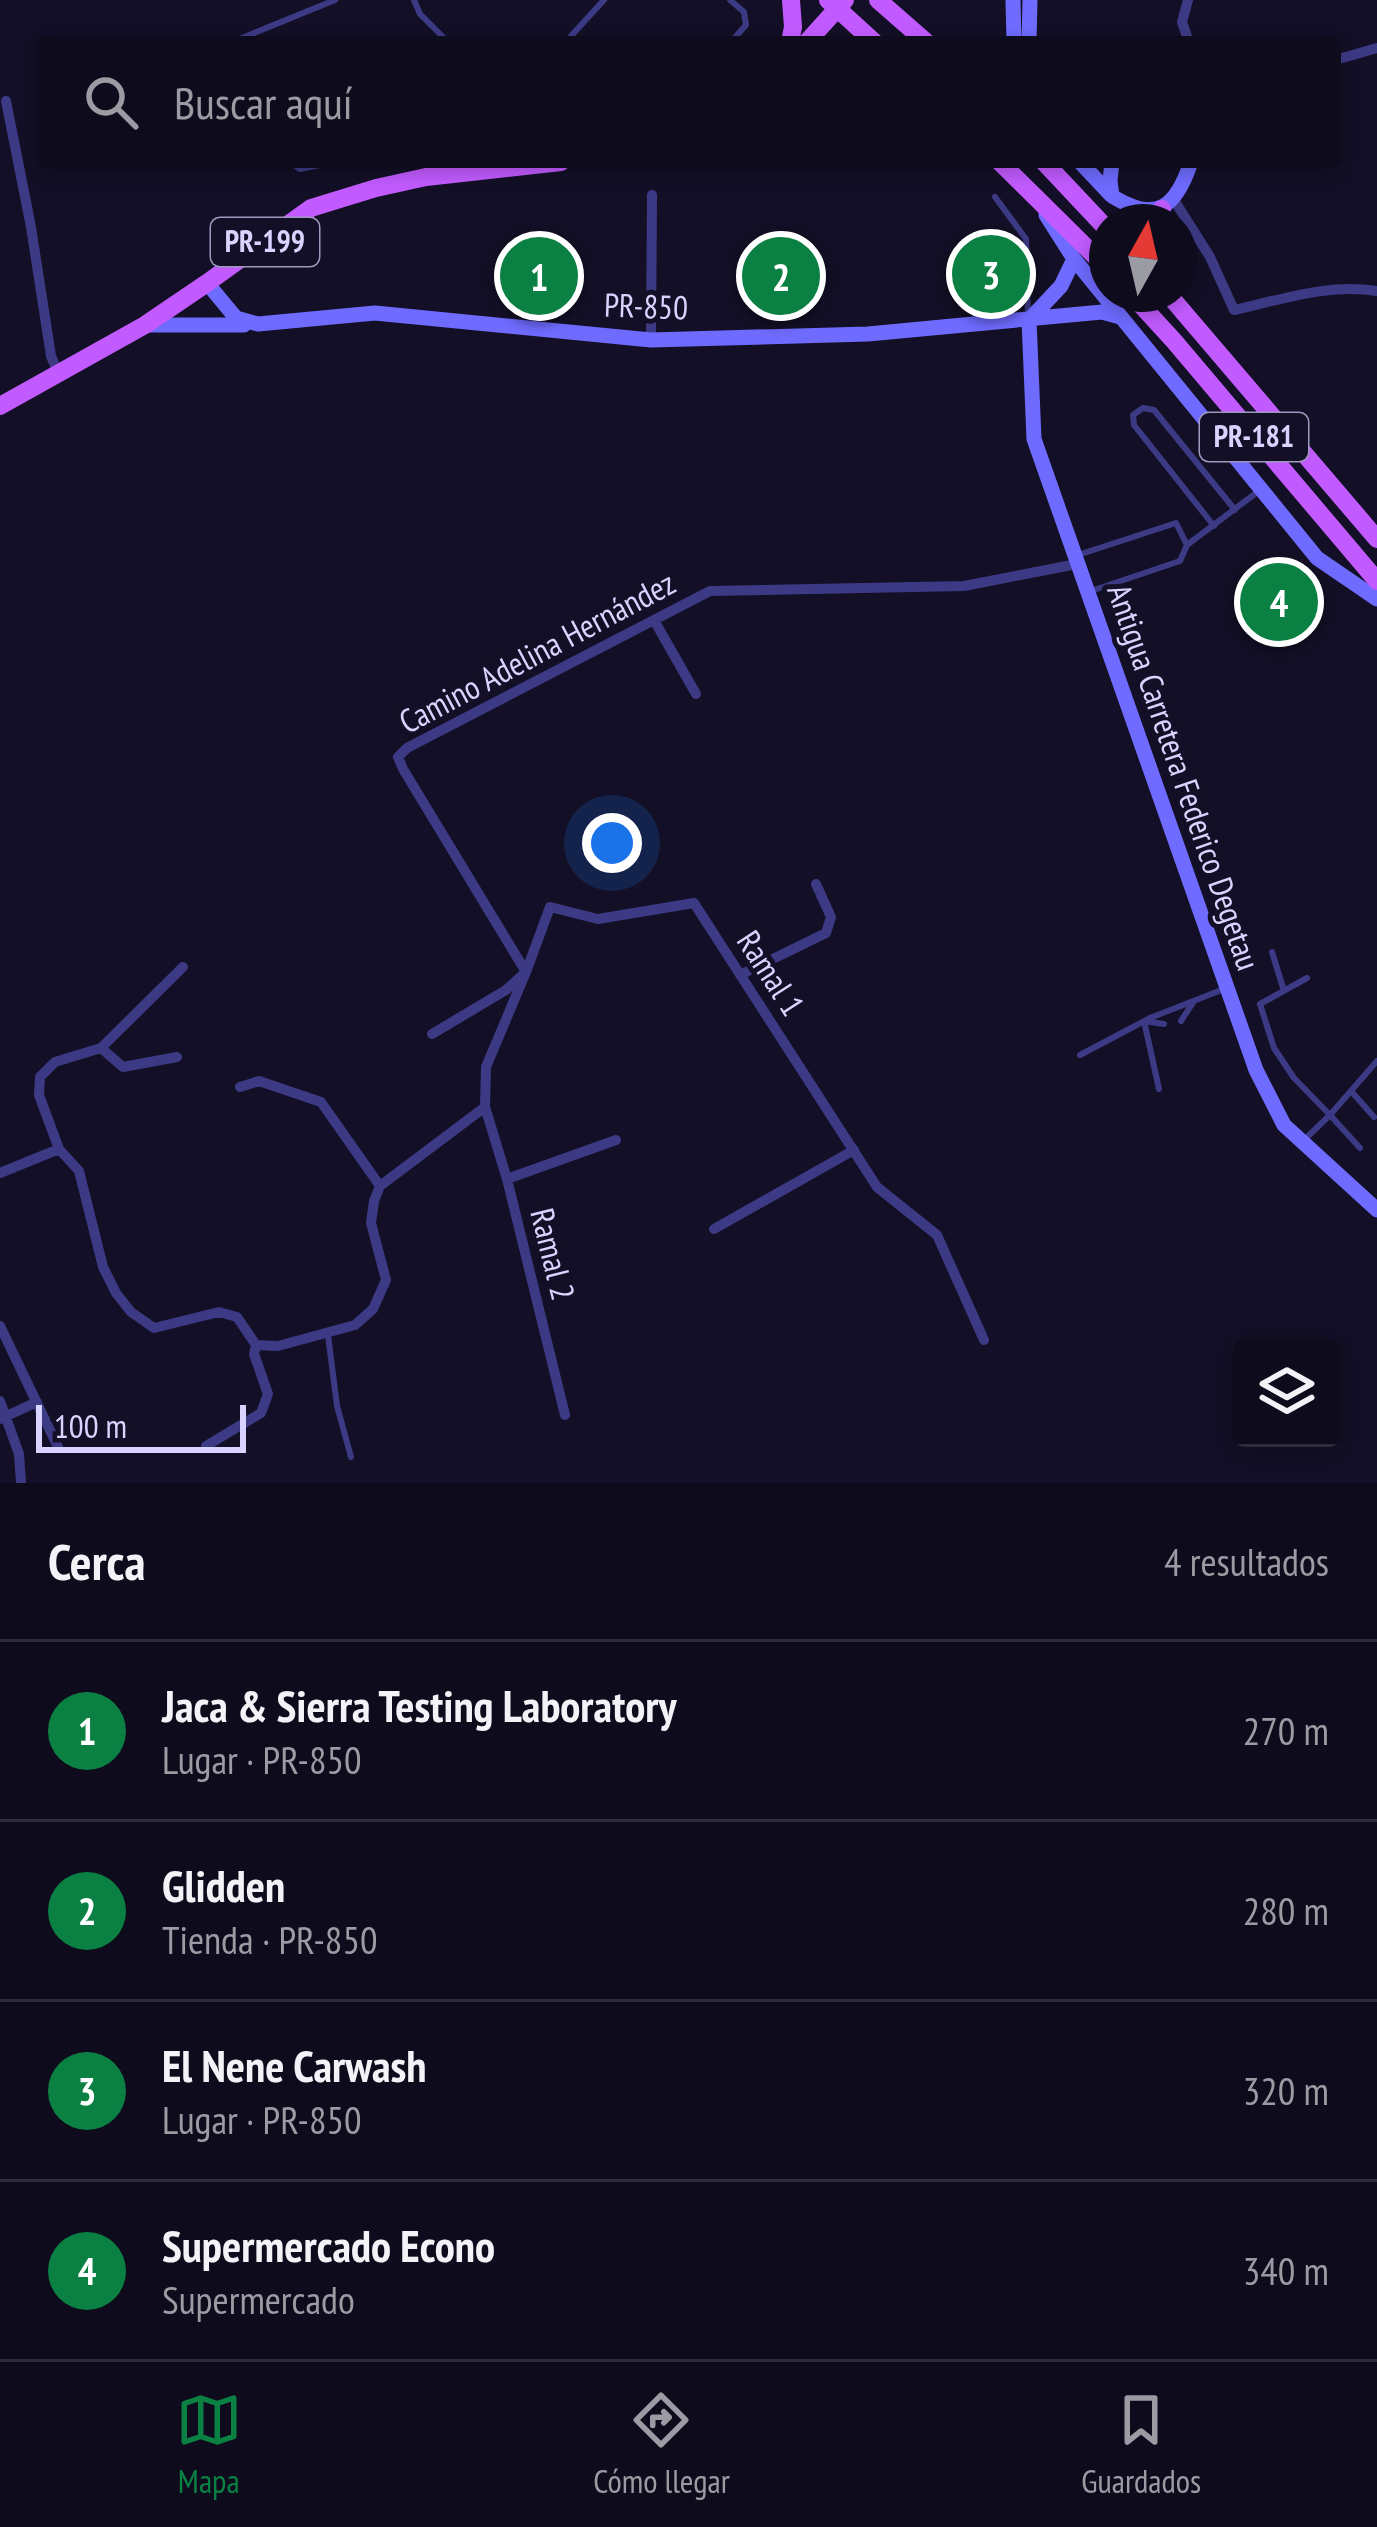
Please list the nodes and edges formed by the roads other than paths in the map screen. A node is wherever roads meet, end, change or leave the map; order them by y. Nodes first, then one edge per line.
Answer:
1 (335, 0) edge
2 (604, 0) edge
3 (730, 0) edge
4 (791, 0) edge
5 (878, 0) edge
6 (900, 0) edge
7 (1013, 0) edge
8 (1030, 0) edge
9 (1188, 0) edge
10 (418, 2) edge
11 (837, 3) edge
12 (907, 23) junction
13 (258, 32) junction
14 (247, 36) edge
15 (259, 36) edge
16 (442, 36) edge
17 (574, 36) edge
18 (736, 36) edge
19 (791, 36) edge
20 (812, 36) edge
21 (868, 36) edge
22 (920, 36) edge
23 (1014, 36) edge
24 (1029, 36) edge
25 (1187, 36) edge
26 (1377, 48) edge
27 (1341, 58) edge
28 (5, 101) dead end
29 (507, 168) edge
30 (1006, 168) edge
31 (1050, 168) edge
32 (1086, 168) edge
33 (1111, 168) edge
34 (1189, 168) edge
35 (1028, 189) junction
36 (652, 195) dead end
37 (994, 196) dead end
38 (1112, 196) junction
39 (1125, 204) edge
40 (1168, 204) edge
41 (1089, 210) edge
42 (1197, 244) edge
43 (1089, 250) edge
44 (1074, 259) junction
45 (207, 284) junction
46 (1377, 291) edge
47 (1147, 312) edge
48 (1186, 312) edge
49 (1120, 317) junction
50 (1028, 320) junction
51 (145, 325) junction
52 (258, 325) junction
53 (651, 340) junction
54 (58, 374) junction
55 (0, 406) edge
56 (1261, 489) junction
57 (1235, 510) junction
58 (1214, 526) junction
59 (1377, 539) edge
60 (1186, 545) junction
61 (1076, 560) junction
62 (1377, 581) edge
63 (1087, 592) junction
64 (1377, 599) edge
65 (654, 620) junction
66 (696, 694) dead end
67 (816, 884) dead end
68 (1272, 952) dead end
69 (183, 967) dead end
70 (526, 972) junction
71 (740, 975) junction
72 (1307, 979) dead end
73 (1227, 988) junction
74 (1284, 991) junction
75 (1194, 1001) junction
76 (1144, 1021) junction
77 (1181, 1021) dead end
78 (1164, 1024) dead end
79 (432, 1034) dead end
80 (101, 1048) junction
81 (1080, 1055) dead end
82 (177, 1057) dead end
83 (1377, 1061) edge
84 (240, 1087) dead end
85 (1159, 1089) dead end
86 (1351, 1091) junction
87 (484, 1107) junction
88 (1330, 1115) junction
89 (1374, 1118) edge
90 (616, 1140) dead end
91 (1301, 1142) junction
92 (1360, 1148) dead end
93 (59, 1149) junction
94 (854, 1150) junction
95 (0, 1173) edge
96 (507, 1179) junction
97 (380, 1186) junction
98 (1377, 1210) edge
99 (714, 1229) dead end
100 (0, 1326) edge
101 (328, 1331) junction
102 (983, 1340) dead end
103 (256, 1345) junction
104 (0, 1401) edge
105 (37, 1402) junction
106 (565, 1415) dead end
107 (4, 1418) edge
108 (206, 1446) dead end
109 (58, 1447) dead end
110 (351, 1457) dead end
111 (21, 1483) edge

1 - 13 lane
2 - 17 lane
3 - 18 lane
4 - 19 main road
5 - 12 main road
6 - 12 main road
7 - 23 street
8 - 24 street
9 - 25 street
10 - 16 lane
11 - 20 main road
11 - 21 main road
12 - 22 main road
13 - 14 lane
13 - 15 lane
26 - 27 street
28 - 54 street
29 - 45 main road, PR-199
30 - 35 main road
31 - 41 main road
32 - 38 street
33 - 38 street
34 - 40 street
35 - 43 main road
35 - 44 street
36 - 53 street
37 - 50 lane
38 - 39 street
42 - 46 street
44 - 49 street
44 - 50 street
45 - 51 main road, PR-199
45 - 52 street
47 - 62 main road, PR-181
48 - 59 main road, PR-181
49 - 50 street, PR-850
49 - 56 street
50 - 53 street, PR-850 / PR-850
50 - 61 street, Antigua Carretera Federico Degetau
51 - 52 street, PR-850
51 - 54 main road, PR-199
52 - 53 street, PR-850 / PR-850
54 - 55 main road, PR-199
56 - 57 lane
56 - 64 street
57 - 58 lane
57 - 58 lane
58 - 60 lane
60 - 61 lane
60 - 63 lane
61 - 63 street, Antigua Carretera Federico Degetau
61 - 65 street, Camino Adelina Hernández
63 - 73 street, Antigua Carretera Federico Degetau
65 - 66 street
65 - 70 street, Camino Adelina Hernández
67 - 71 street
68 - 74 lane
69 - 80 street
70 - 71 street, Ramal 1
70 - 79 street
70 - 87 street
71 - 94 street, Ramal 1
72 - 74 lane
73 - 75 lane
73 - 91 street, Antigua Carretera Federico Degetau
74 - 88 lane
75 - 76 lane
75 - 77 lane
76 - 78 lane
76 - 81 lane
76 - 85 lane
80 - 82 street
80 - 93 street
83 - 86 lane
84 - 97 street
86 - 88 lane
86 - 89 lane
87 - 96 street, Ramal 2
87 - 97 street
88 - 91 lane
88 - 92 lane
90 - 96 street
91 - 98 street, Antigua Carretera Federico Degetau
93 - 95 street
93 - 103 street
94 - 99 street
94 - 102 street, Ramal 1
96 - 106 street, Ramal 2
97 - 101 street
100 - 105 street
101 - 103 street
101 - 110 lane
103 - 108 street
104 - 107 street
105 - 107 street
105 - 109 street
107 - 111 street

